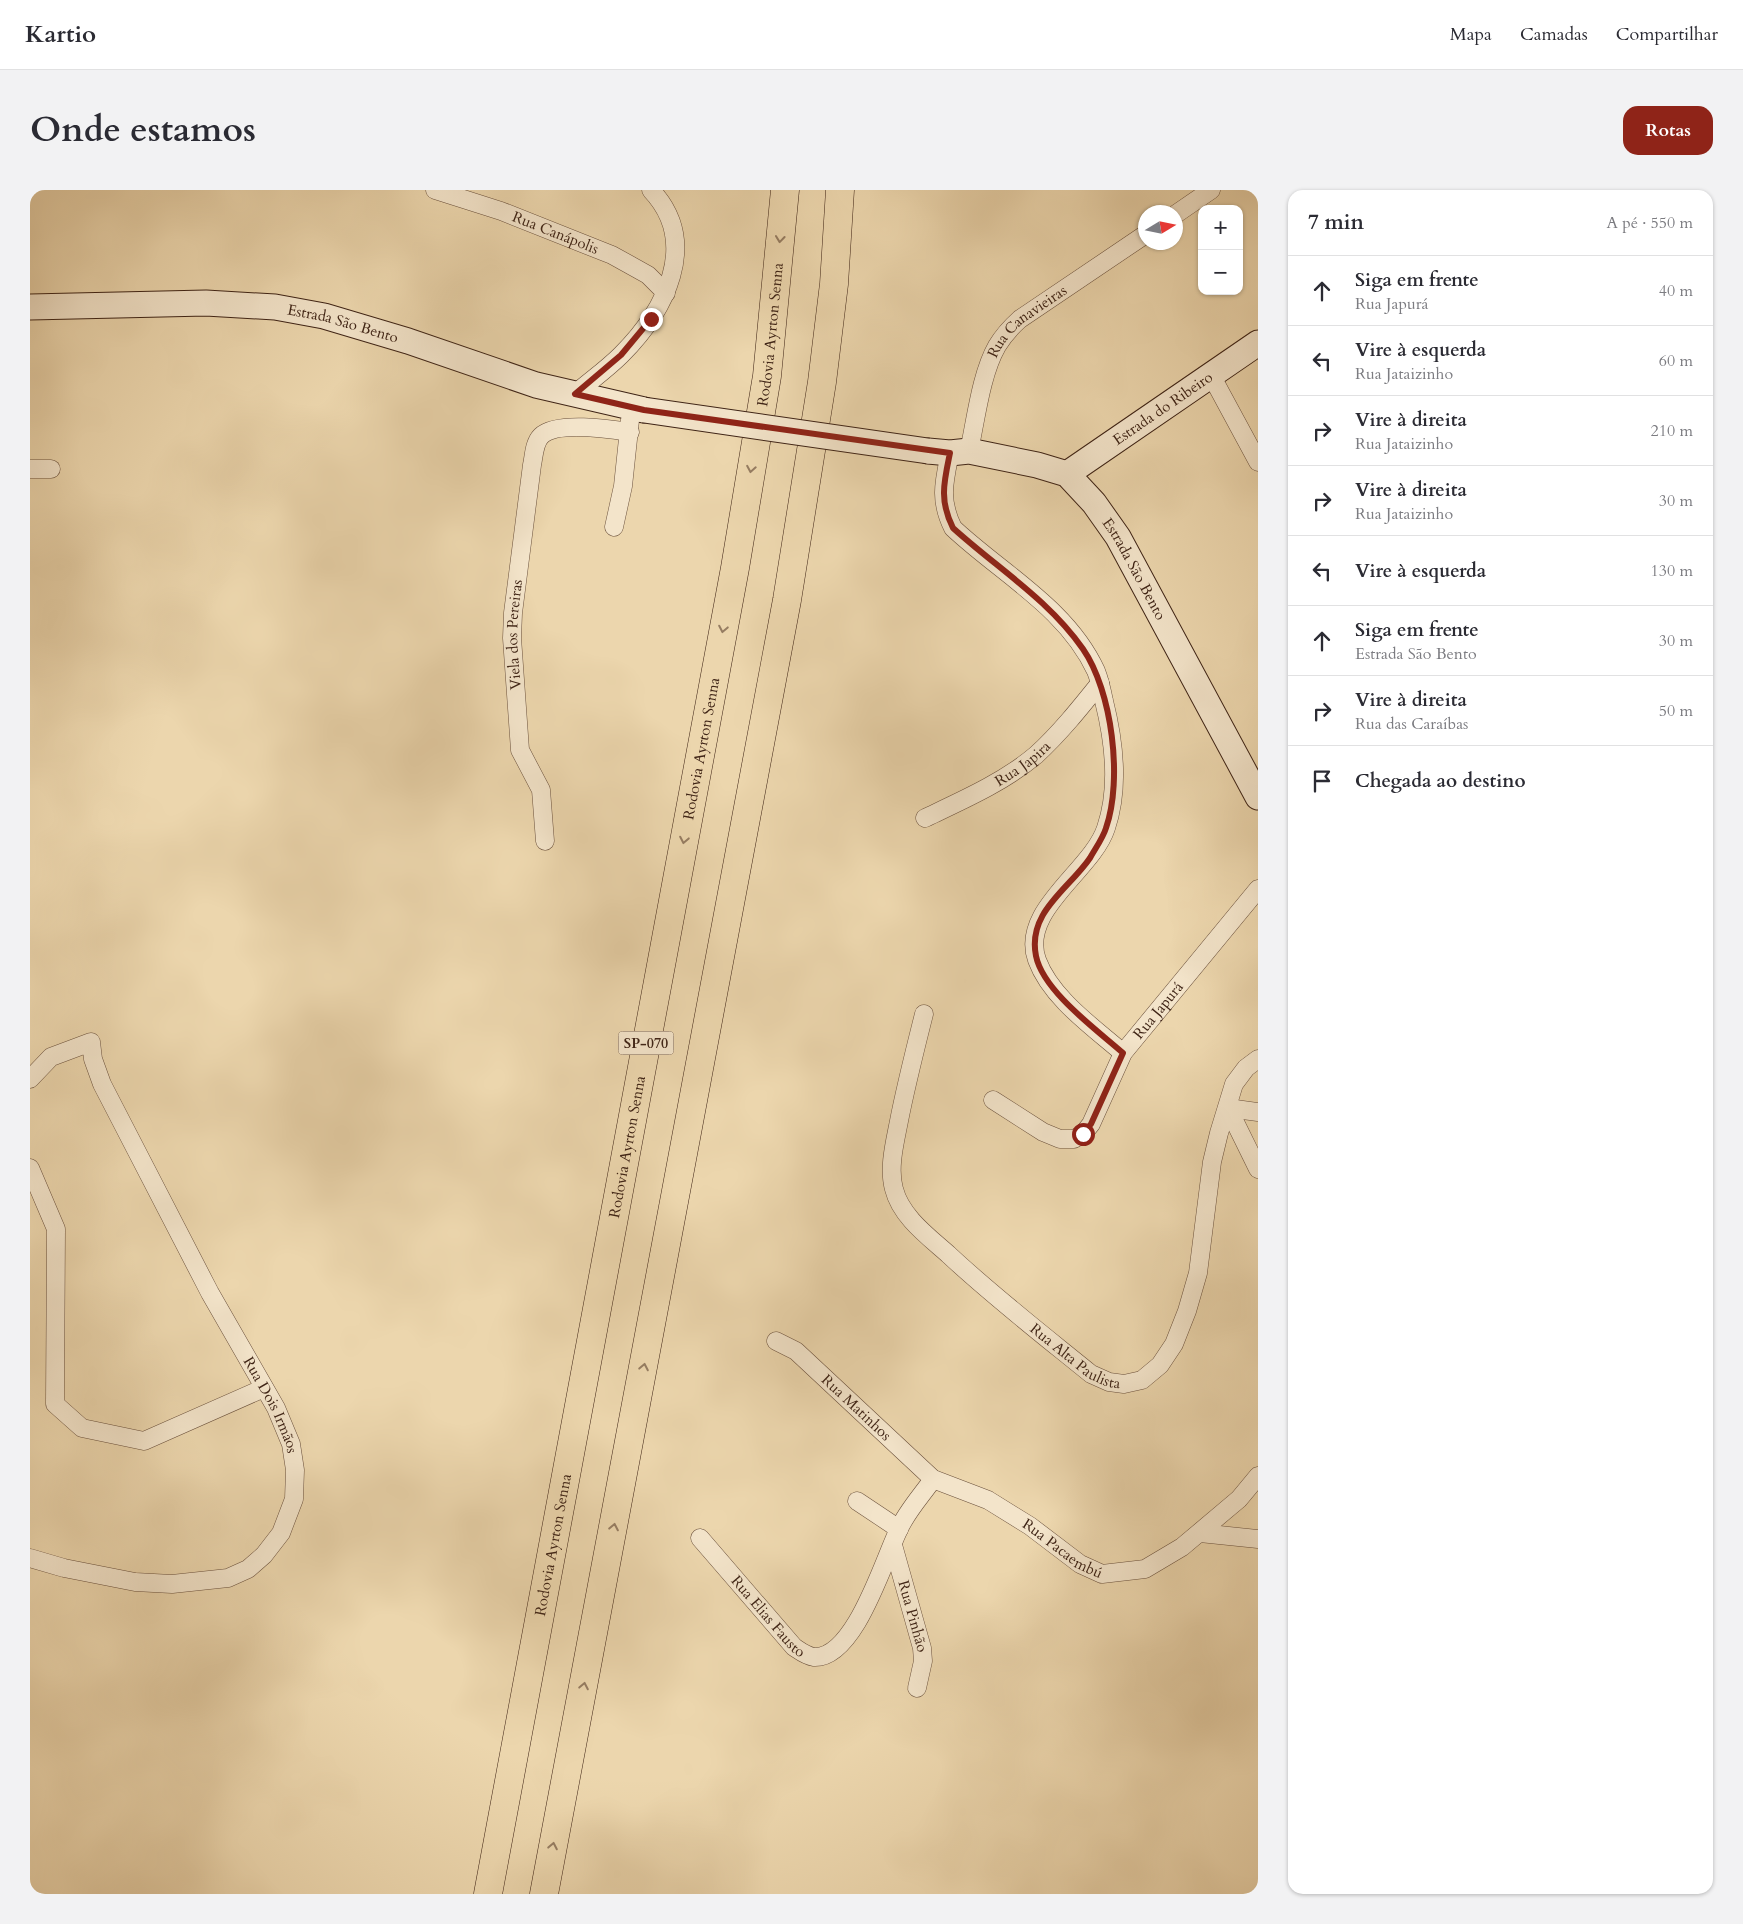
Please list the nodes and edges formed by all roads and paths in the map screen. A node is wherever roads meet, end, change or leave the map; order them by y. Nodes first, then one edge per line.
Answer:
1 (435, 190) edge
2 (651, 190) edge
3 (785, 190) edge
4 (840, 190) edge
5 (1211, 190) edge
6 (1183, 209) edge
7 (1138, 239) edge
8 (666, 294) junction
9 (30, 307) edge
10 (1258, 343) edge
11 (1211, 375) junction
12 (575, 394) junction
13 (637, 409) junction
14 (630, 432) junction
15 (1252, 438) edge
16 (949, 452) junction
17 (1258, 462) edge
18 (30, 469) edge
19 (51, 469) dead end
20 (1067, 474) junction
21 (614, 527) dead end
22 (1100, 683) junction
23 (1258, 797) edge
24 (926, 818) dead end
25 (545, 841) dead end
26 (1258, 889) edge
27 (924, 1014) dead end
28 (1123, 1053) junction
29 (1258, 1059) edge
30 (30, 1079) edge
31 (993, 1100) dead end
32 (1228, 1108) junction
33 (1258, 1112) edge
34 (30, 1168) edge
35 (1258, 1169) edge
36 (776, 1341) dead end
37 (264, 1388) junction
38 (1258, 1476) edge
39 (933, 1478) junction
40 (858, 1501) dead end
41 (1200, 1532) junction
42 (896, 1537) junction
43 (700, 1538) dead end
44 (1258, 1539) edge
45 (30, 1558) edge
46 (916, 1688) dead end
47 (488, 1894) edge
48 (544, 1894) edge

1 - 8 street, Rua Canápolis
2 - 8 street
3 -> 47 highway, Rodovia Ayrton Senna / SP-070
48 -> 4 highway
5 - 6 street
7 - 16 street, Rua Canavieiras
8 - 12 street
9 - 12 street, Estrada São Bento
10 - 11 street, Estrada do Ribeiro
11 - 15 street
11 - 20 street, Estrada do Ribeiro
12 - 13 street, Estrada São Bento
13 - 14 street
13 - 16 street, Estrada São Bento, bridge
14 - 21 street
14 - 25 street, Viela dos Pereiras
15 - 17 street
16 - 20 street
16 - 22 street, Rua Canavieiras
18 - 19 street
20 - 23 street, Estrada São Bento
22 - 24 street, Rua Japira
22 - 28 street, Rua Canavieiras
26 - 28 street, Rua Japurá
27 - 32 street, Rua Alta Paulista
28 - 31 street, Rua Japurá
29 - 32 street, Rua Alta Paulista
30 - 37 street, Rua Dois Irmãos
32 - 33 street
32 - 35 street
34 - 37 street
36 - 39 street, Rua Matinhos
37 - 45 street, Rua Dois Irmãos
38 - 41 street, Rua Pacaembú
39 - 41 street, Rua Pacaembú
39 - 42 street, Rua Elias Fausto
40 - 42 street
41 - 44 street
42 - 43 street, Rua Elias Fausto
42 - 46 street, Rua Pinhão

